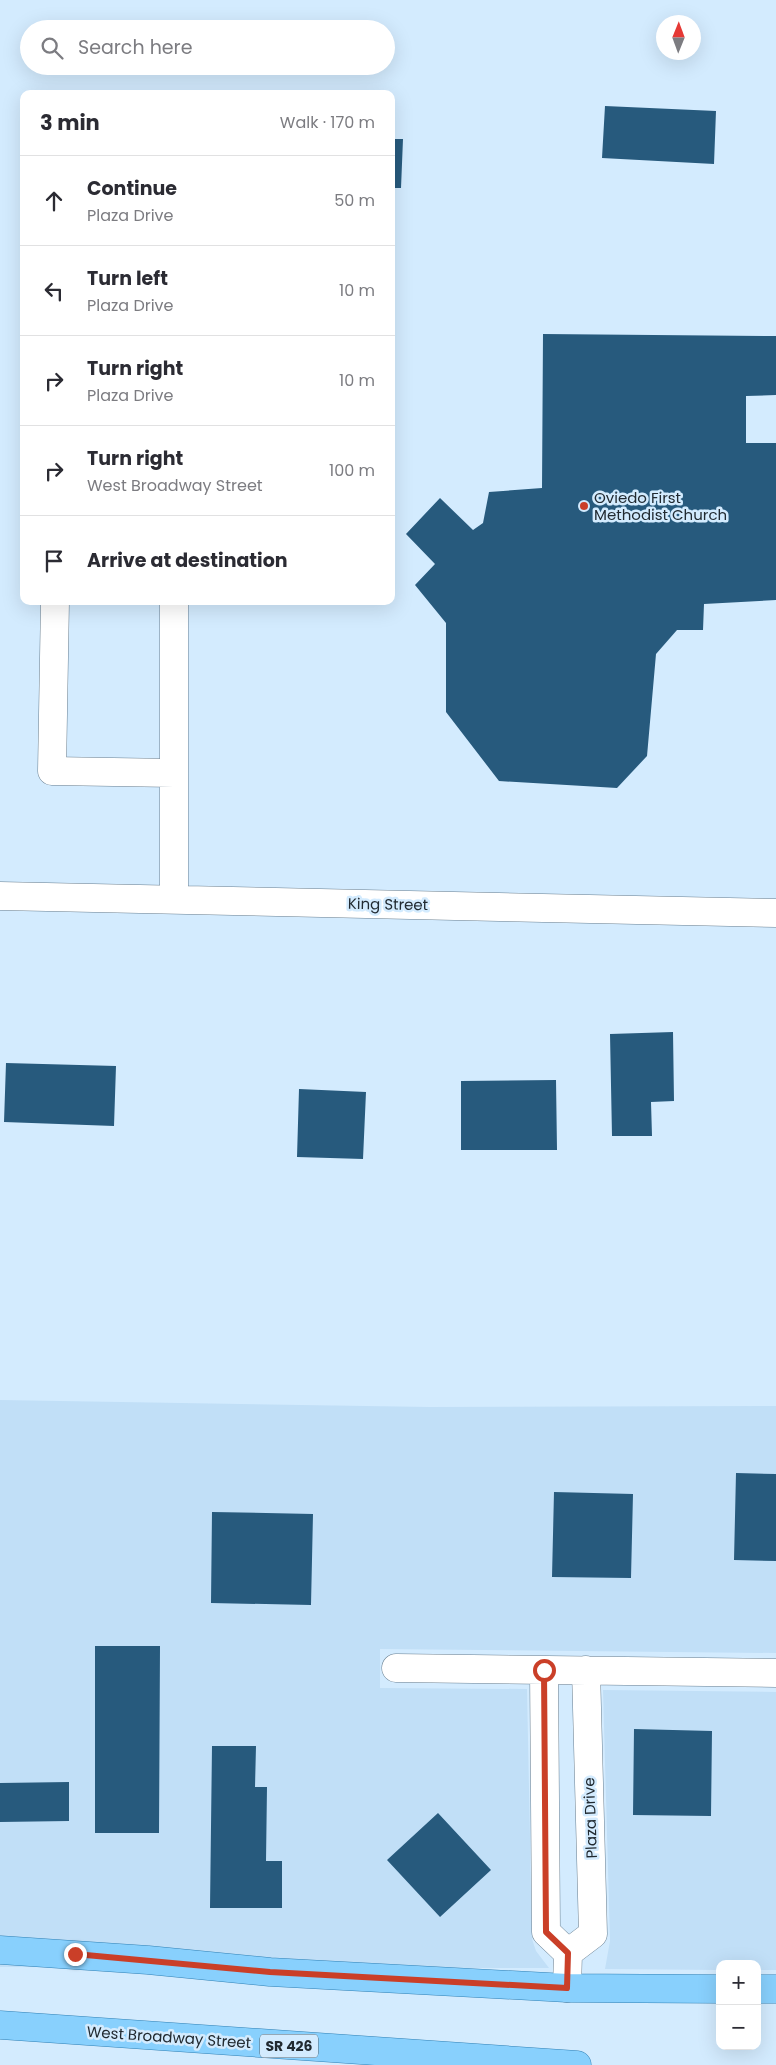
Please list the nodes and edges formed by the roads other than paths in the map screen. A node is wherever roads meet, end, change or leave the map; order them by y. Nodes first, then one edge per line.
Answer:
1 (55, 605) edge
2 (174, 605) edge
3 (174, 773) junction
4 (0, 896) edge
5 (174, 899) junction
6 (776, 913) edge
7 (396, 1668) dead end
8 (544, 1670) junction
9 (586, 1670) junction
10 (776, 1673) edge
11 (0, 1950) edge
12 (568, 1953) junction
13 (567, 1988) junction
14 (716, 1989) edge
15 (761, 1989) edge
16 (776, 1990) edge
17 (0, 2026) edge
18 (577, 2065) edge

1 - 3 street
2 - 3 street
3 - 5 street
4 - 5 street, King Street
5 - 6 street, King Street
7 - 8 street
8 - 9 street
8 - 12 street
9 - 10 street
9 - 12 street, Plaza Drive
11 - 13 main road
12 - 13 street
13 - 14 main road
15 - 16 main road
17 - 18 main road, West Broadway Street / SR 426

